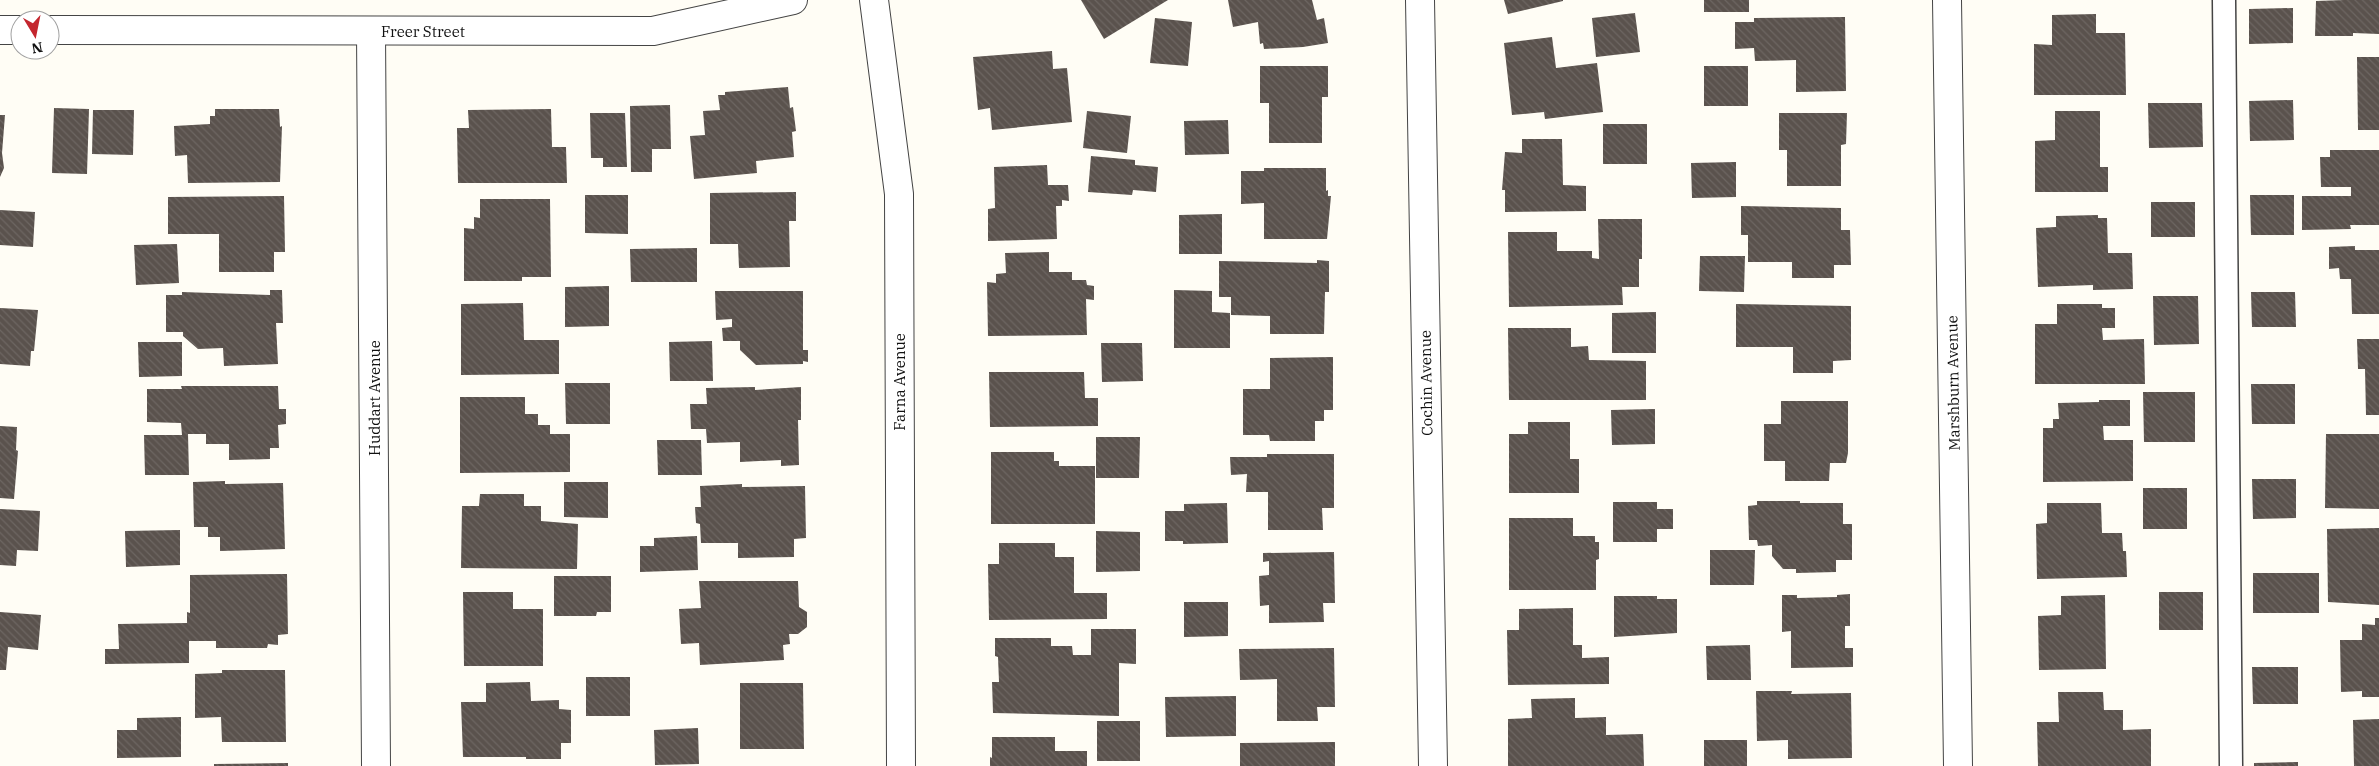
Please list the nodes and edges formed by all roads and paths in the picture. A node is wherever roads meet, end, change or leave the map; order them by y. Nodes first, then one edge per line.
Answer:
1 (793, 0) edge
2 (874, 0) edge
3 (1420, 0) edge
4 (1948, 0) edge
5 (2224, 0) edge
6 (60, 30) edge
7 (371, 31) junction
8 (376, 766) edge
9 (900, 766) edge
10 (1433, 766) edge
11 (1958, 766) edge
12 (2231, 766) edge

1 - 7 street, Freer Street
2 - 9 street, Farna Avenue
3 - 10 street, Cochin Avenue
4 - 11 street, Marshburn Avenue
5 - 12 lane
6 - 7 street, Freer Street
7 - 8 street, Huddart Avenue

